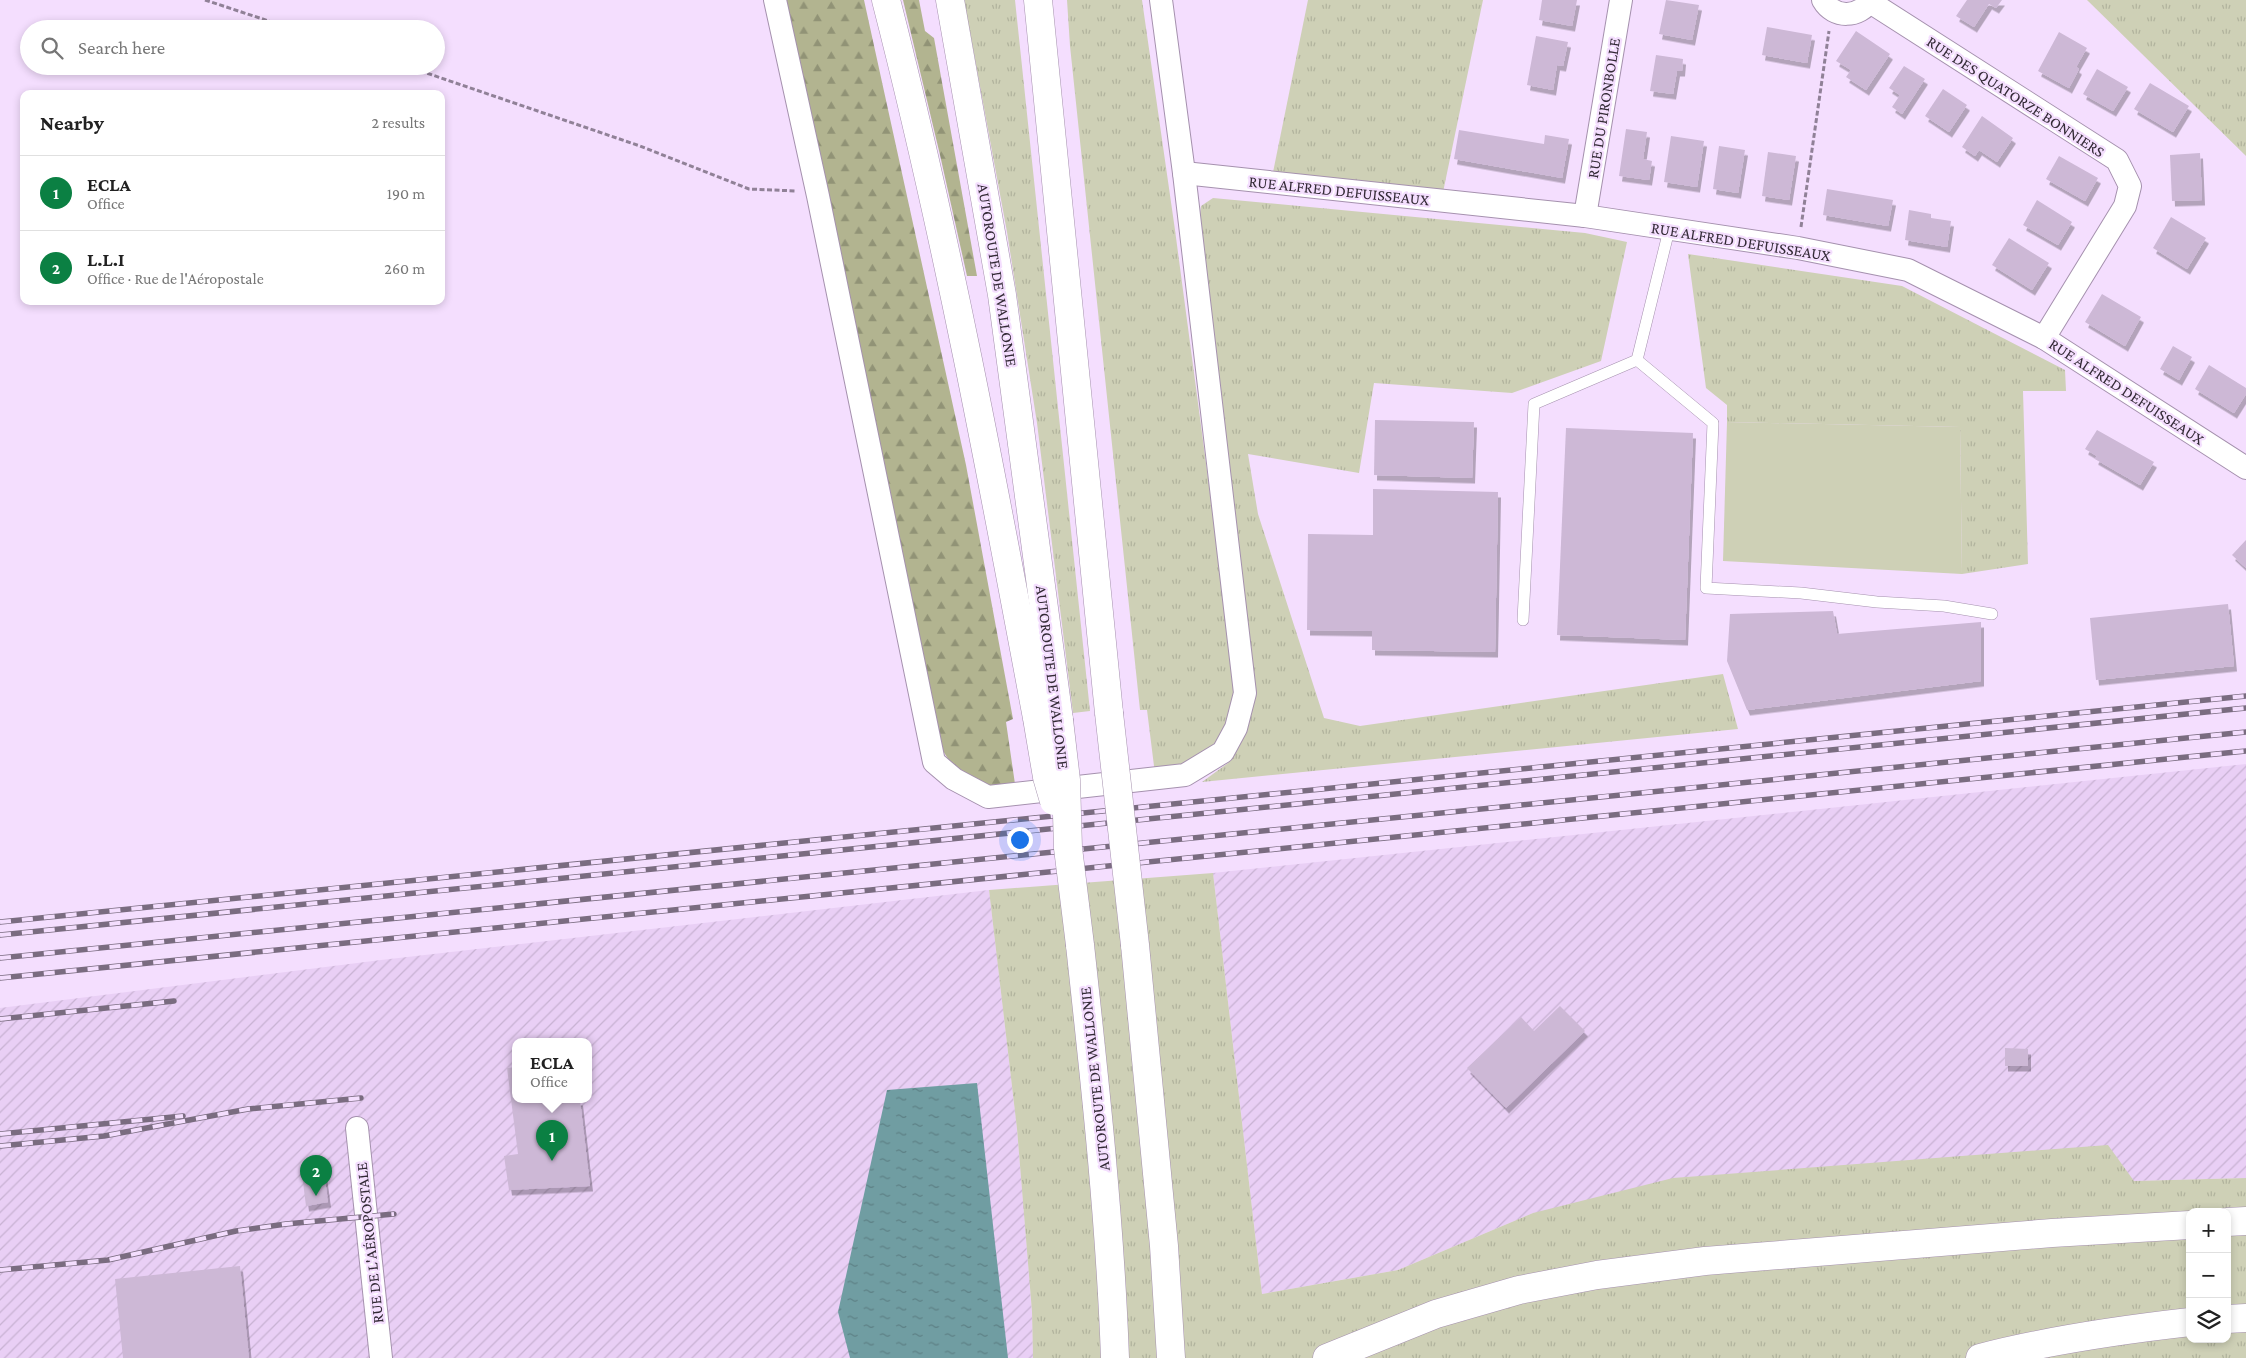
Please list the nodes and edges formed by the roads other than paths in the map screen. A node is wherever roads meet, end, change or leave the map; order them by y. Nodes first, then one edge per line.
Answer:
1 (775, 0) edge
2 (886, 0) edge
3 (950, 0) edge
4 (1038, 0) edge
5 (1161, 0) edge
6 (1621, 0) edge
7 (1870, 1) edge
8 (1827, 5) edge
9 (1184, 173) junction
10 (1586, 216) junction
11 (1669, 230) junction
12 (2044, 338) junction
13 (1637, 360) junction
14 (2244, 463) edge
15 (1992, 614) dead end
16 (1523, 620) dead end
17 (1048, 719) junction
18 (357, 1128) dead end
19 (2246, 1221) edge
20 (2231, 1222) edge
21 (2186, 1225) edge
22 (2246, 1318) edge
23 (2231, 1319) edge
24 (2186, 1322) edge
25 (1171, 1356) edge
26 (382, 1358) edge
27 (1115, 1358) edge
28 (1327, 1358) edge
29 (1980, 1358) edge

1 - 9 street
2 - 17 highway
3 - 17 highway, AUTOROUTE DE WALLONIE
4 - 25 highway, bridge
5 - 9 street
6 - 10 street, RUE DU PIRONBOLLE
7 - 8 street
7 - 12 street, RUE DES QUATORZE BONNIERS
9 - 10 street, RUE ALFRED DEFUISSEAUX
10 - 11 street, RUE ALFRED DEFUISSEAUX
11 - 12 street, RUE ALFRED DEFUISSEAUX
11 - 13 lane
12 - 14 street, RUE ALFRED DEFUISSEAUX
13 - 15 lane
13 - 16 lane
17 - 27 highway, AUTOROUTE DE WALLONIE, bridge
18 - 26 street, RUE DE L'AÉROPOSTALE
19 - 20 highway
21 - 28 highway
22 - 23 highway
24 - 29 highway

